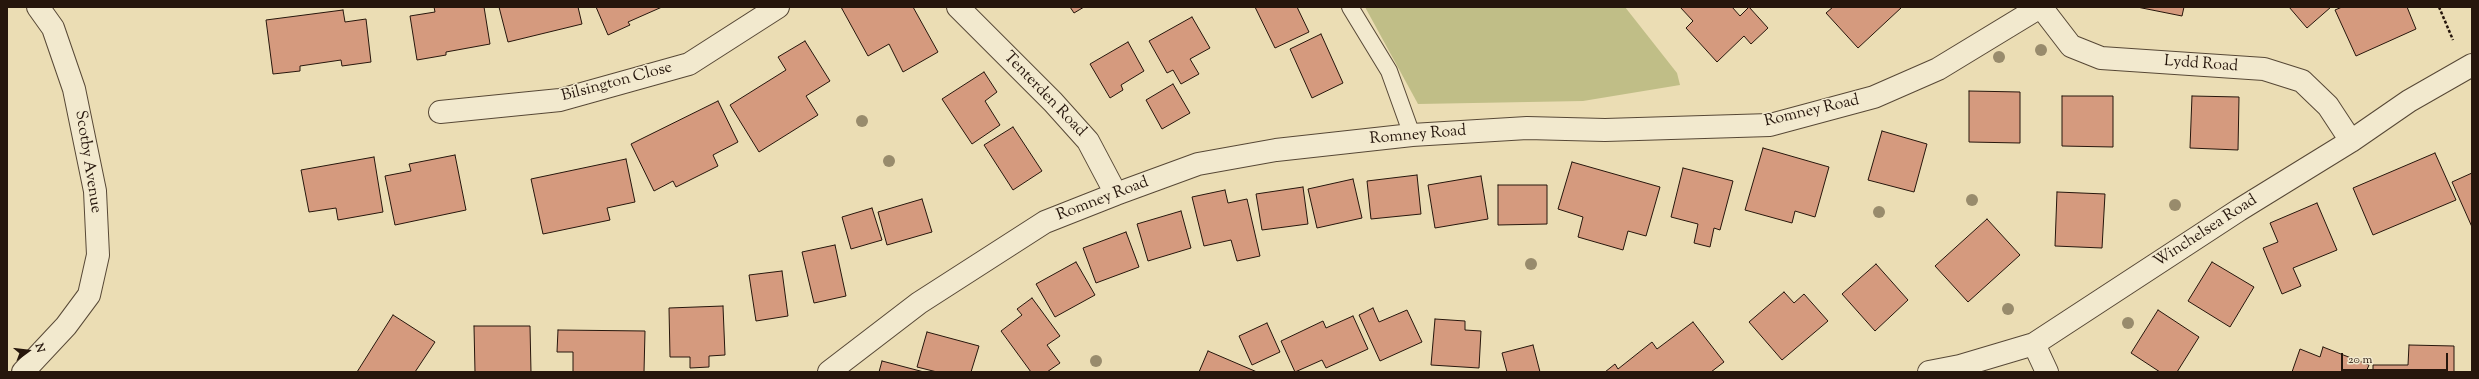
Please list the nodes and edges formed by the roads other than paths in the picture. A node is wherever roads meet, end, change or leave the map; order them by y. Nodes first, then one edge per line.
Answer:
1 (38, 7) edge
2 (778, 7) edge
3 (958, 7) edge
4 (1350, 7) edge
5 (2041, 7) edge
6 (2469, 67) edge
7 (440, 112) dead end
8 (1412, 136) junction
9 (2351, 141) junction
10 (1116, 194) junction
11 (2034, 344) junction
12 (23, 372) edge
13 (829, 372) edge
14 (1929, 372) edge
15 (2047, 372) edge

1 - 12 street, Scotby Avenue
2 - 7 street, Bilsington Close
3 - 10 street, Tenterden Road
4 - 8 lane
5 - 8 street, Romney Road
5 - 9 street, Lydd Road
6 - 9 street, Winchelsea Road
8 - 10 street, Romney Road
9 - 11 street, Winchelsea Road
10 - 13 street, Romney Road
11 - 14 street, Winchelsea Road
11 - 15 street

